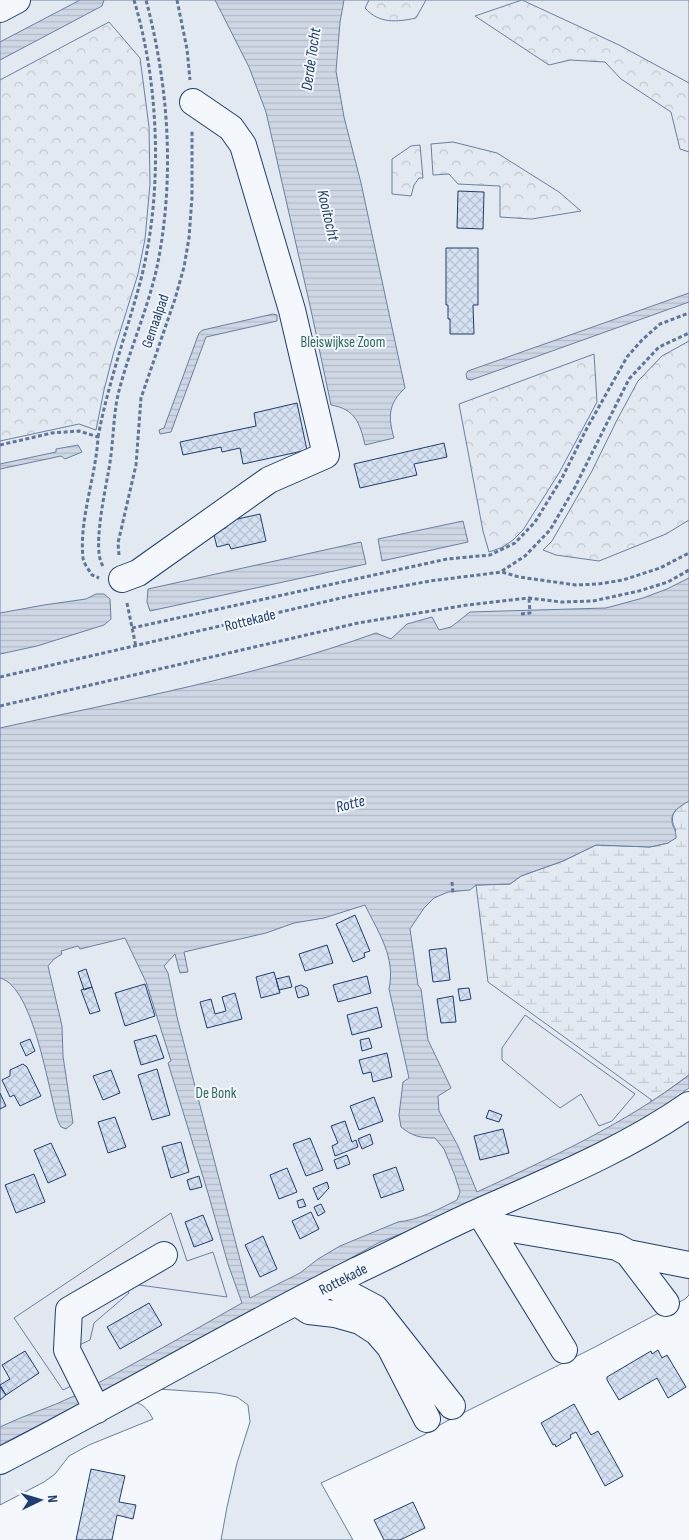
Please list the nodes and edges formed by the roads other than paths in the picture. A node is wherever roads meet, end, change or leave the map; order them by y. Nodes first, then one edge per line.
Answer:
1 (17, 0) edge
2 (0, 9) edge
3 (192, 102) road end
4 (122, 578) road end
5 (689, 1105) edge
6 (484, 1218) junction
7 (628, 1253) junction
8 (164, 1255) dead end
9 (689, 1265) edge
10 (330, 1284) junction
11 (296, 1302) junction
12 (666, 1303) dead end
13 (564, 1350) dead end
14 (95, 1406) junction
15 (452, 1406) dead end
16 (427, 1419) dead end
17 (0, 1460) edge

1 - 2 street
3 - 4 street
5 - 6 street, Rottekade
6 - 7 street
6 - 10 street, Rottekade
6 - 13 street
7 - 9 street
7 - 12 street
8 - 14 street
10 - 11 street, Rottekade
10 - 15 street
11 - 14 street, Rottekade
11 - 16 street
14 - 17 street, Rottekade

